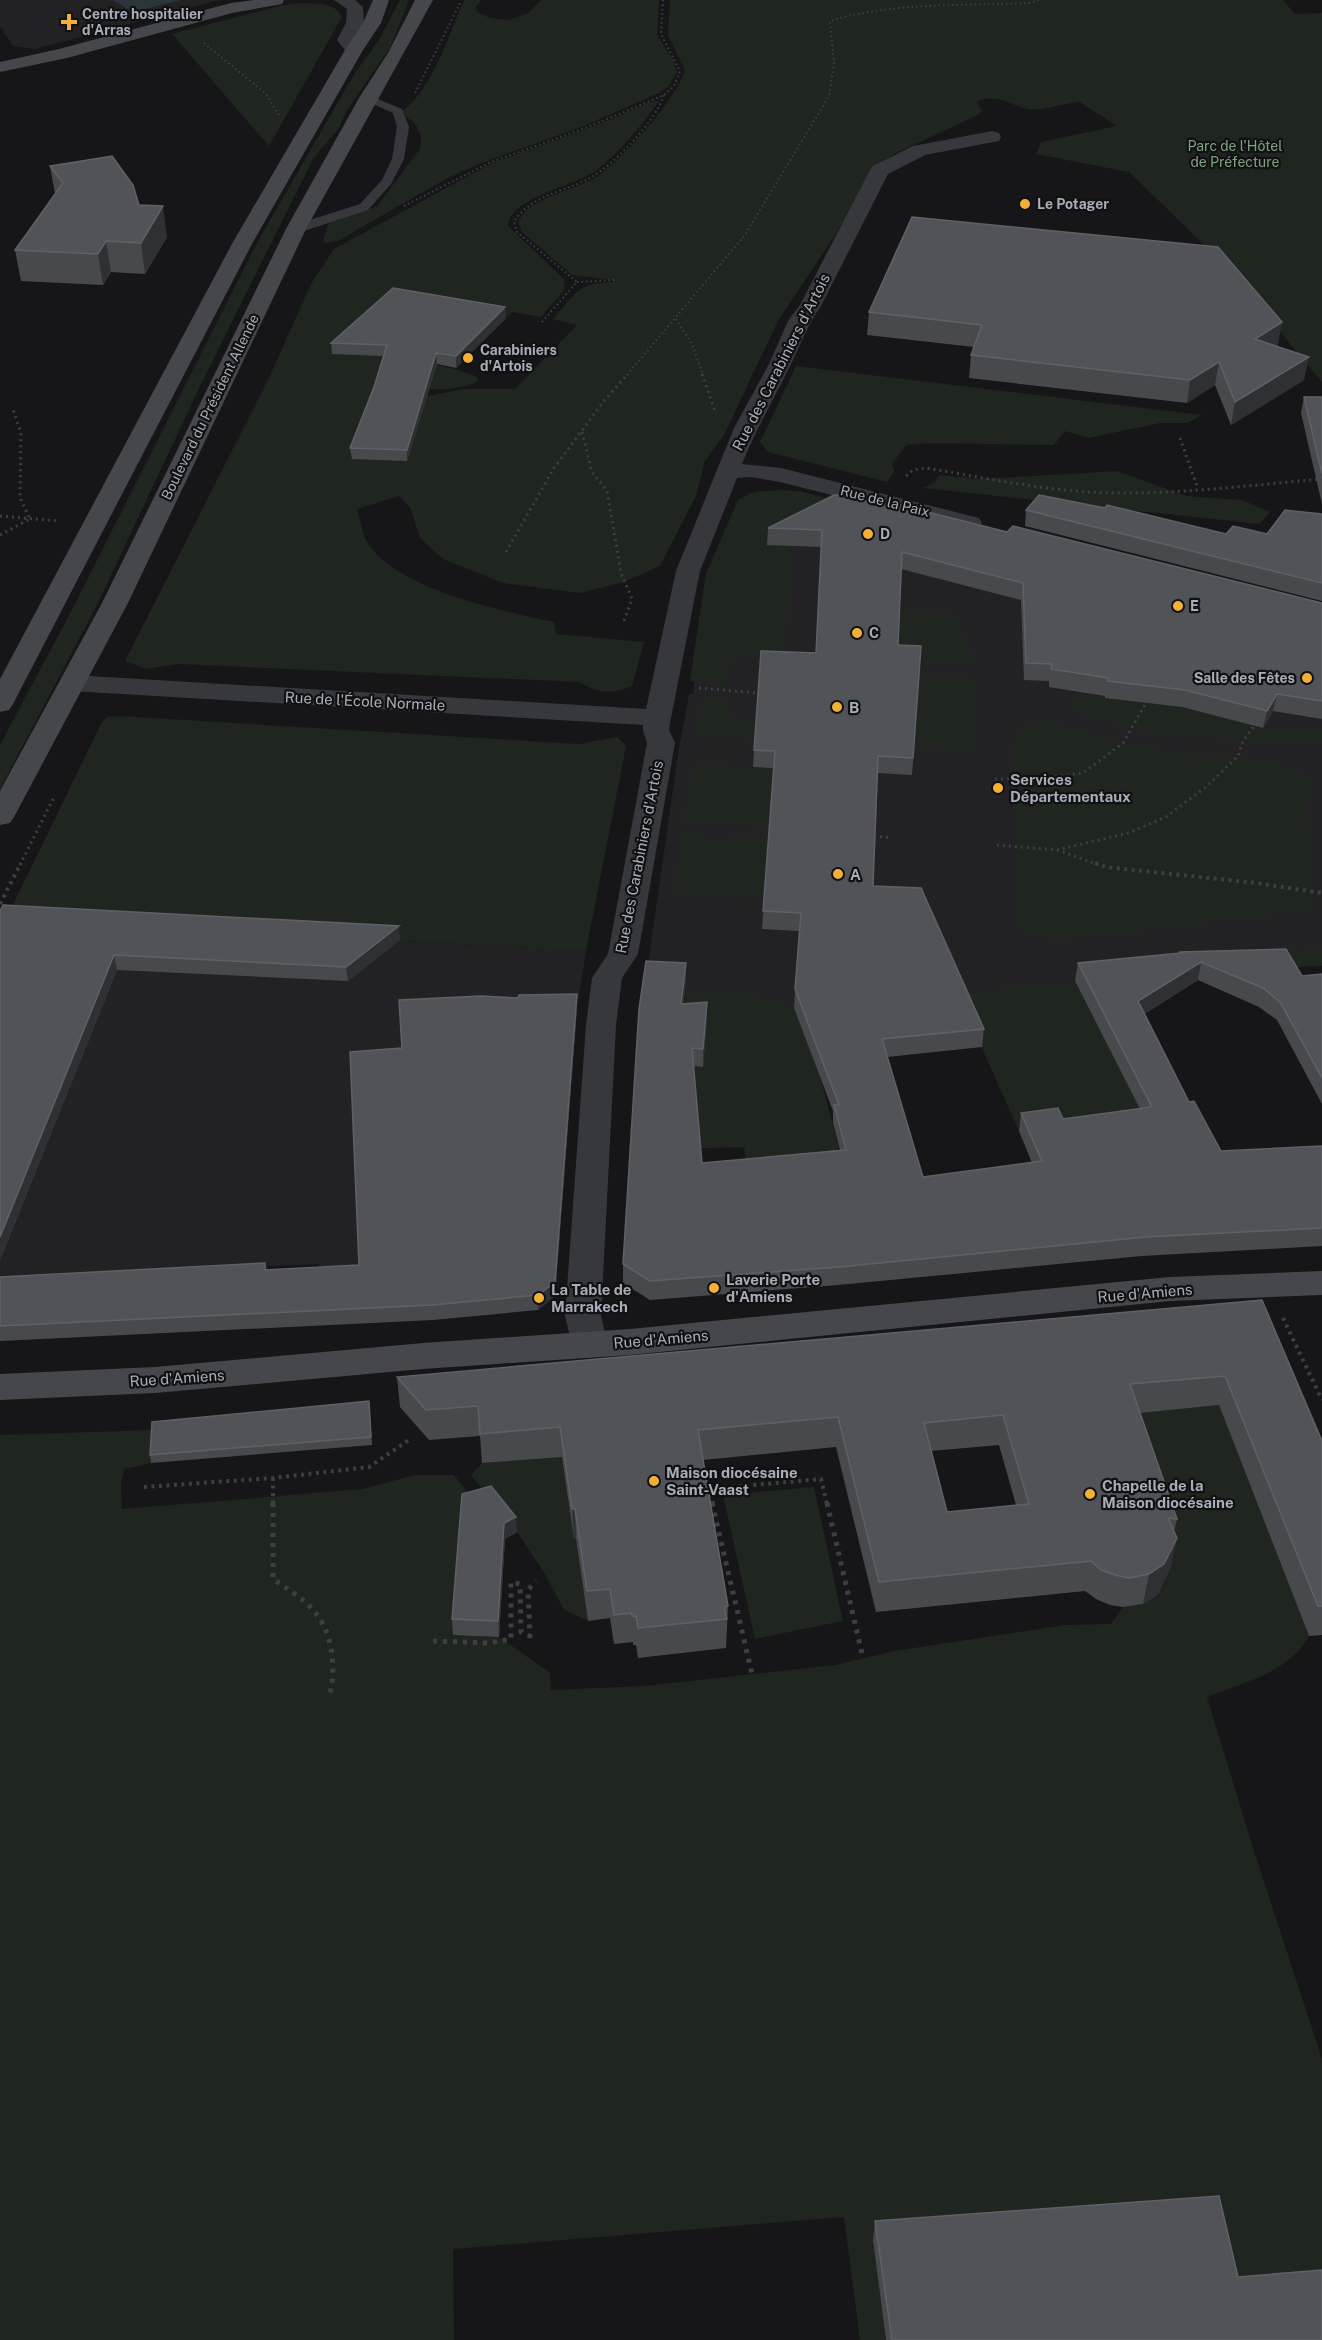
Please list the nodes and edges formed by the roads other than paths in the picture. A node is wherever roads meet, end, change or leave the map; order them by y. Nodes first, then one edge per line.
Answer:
1 (250, 0) edge
2 (276, 0) edge
3 (342, 0) edge
4 (381, 0) edge
5 (424, 0) edge
6 (231, 8) junction
7 (354, 50) junction
8 (0, 67) edge
9 (368, 98) junction
10 (992, 137) dead end
11 (296, 229) junction
12 (726, 472) junction
13 (986, 528) edge
14 (72, 683) junction
15 (1, 699) edge
16 (658, 718) junction
17 (0, 817) edge
18 (1322, 1283) edge
19 (590, 1345) junction
20 (0, 1387) edge

1 - 6 main road
2 - 6 main road
3 - 7 street
4 - 7 main road
5 - 9 main road, Boulevard du Président Allende
6 - 8 main road
7 - 15 main road
9 - 11 main road, Boulevard du Président Allende
9 - 11 lane
10 - 12 street, Rue des Carabiniers d'Artois
11 - 14 main road, Boulevard du Président Allende
12 - 13 street, Rue de la Paix
12 - 16 street, Rue des Carabiniers d'Artois
14 - 16 street, Rue de l'École Normale
14 - 17 main road, Boulevard du Président Allende
16 - 19 street, Rue des Carabiniers d'Artois
18 - 19 main road, Rue d'Amiens
19 - 20 main road, Rue d'Amiens

